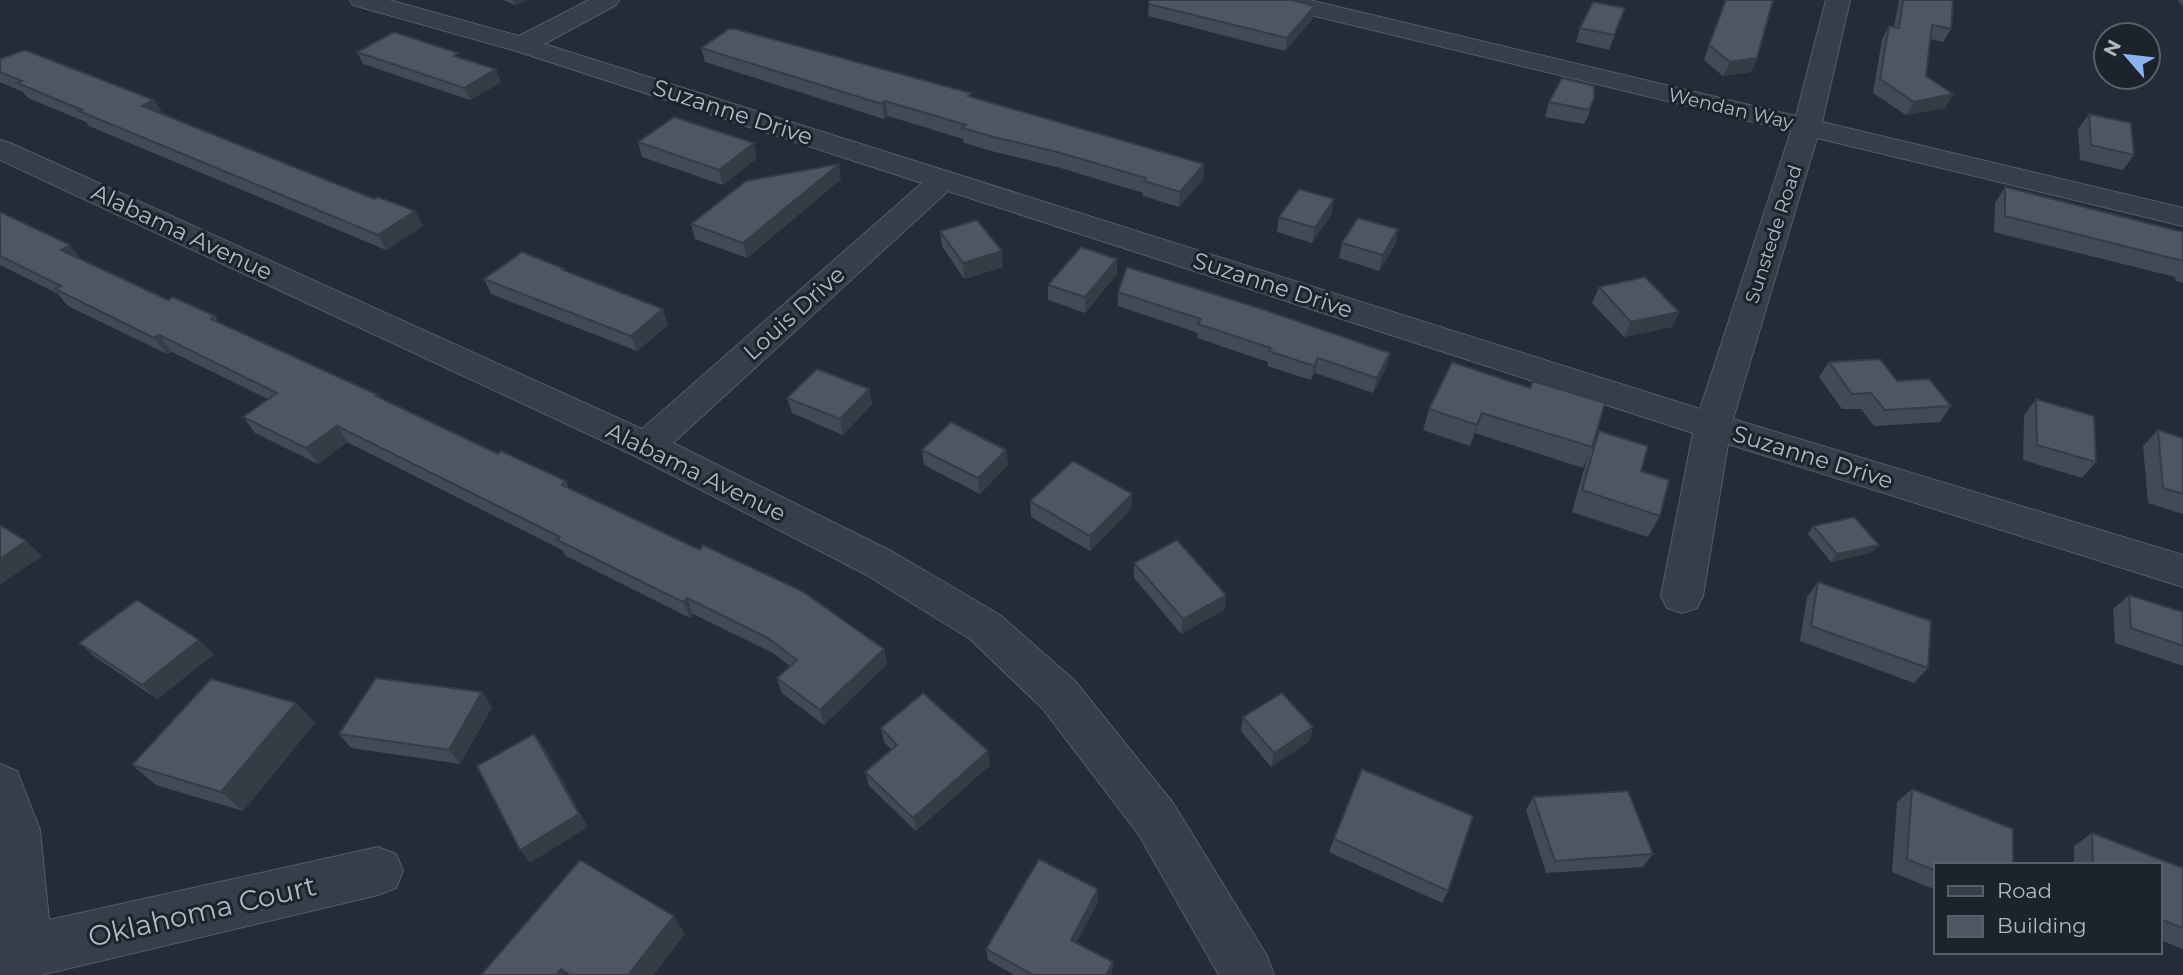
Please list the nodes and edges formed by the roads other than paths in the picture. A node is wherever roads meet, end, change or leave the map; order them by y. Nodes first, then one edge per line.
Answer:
1 (362, 0) edge
2 (607, 0) edge
3 (1278, 0) edge
4 (1838, 0) edge
5 (522, 45) junction
6 (1808, 126) junction
7 (0, 149) edge
8 (943, 180) junction
9 (2183, 217) edge
10 (1713, 426) junction
11 (646, 446) junction
12 (2183, 571) edge
13 (1682, 596) dead end
14 (0, 786) edge
15 (378, 871) dead end
16 (19, 963) edge
17 (1248, 975) edge

1 - 5 street, Suzanne Drive
2 - 5 street
3 - 6 street, Wendan Way
4 - 6 street, Sunstede Road
5 - 8 street, Suzanne Drive
6 - 9 street, Wendan Way
6 - 10 street, Sunstede Road
7 - 11 street, Alabama Avenue
8 - 10 street, Suzanne Drive
8 - 11 street, Louis Drive
10 - 12 street, Suzanne Drive
10 - 13 street, Sunstede Road
11 - 17 street, Alabama Avenue
14 - 16 street
15 - 16 street, Oklahoma Court

